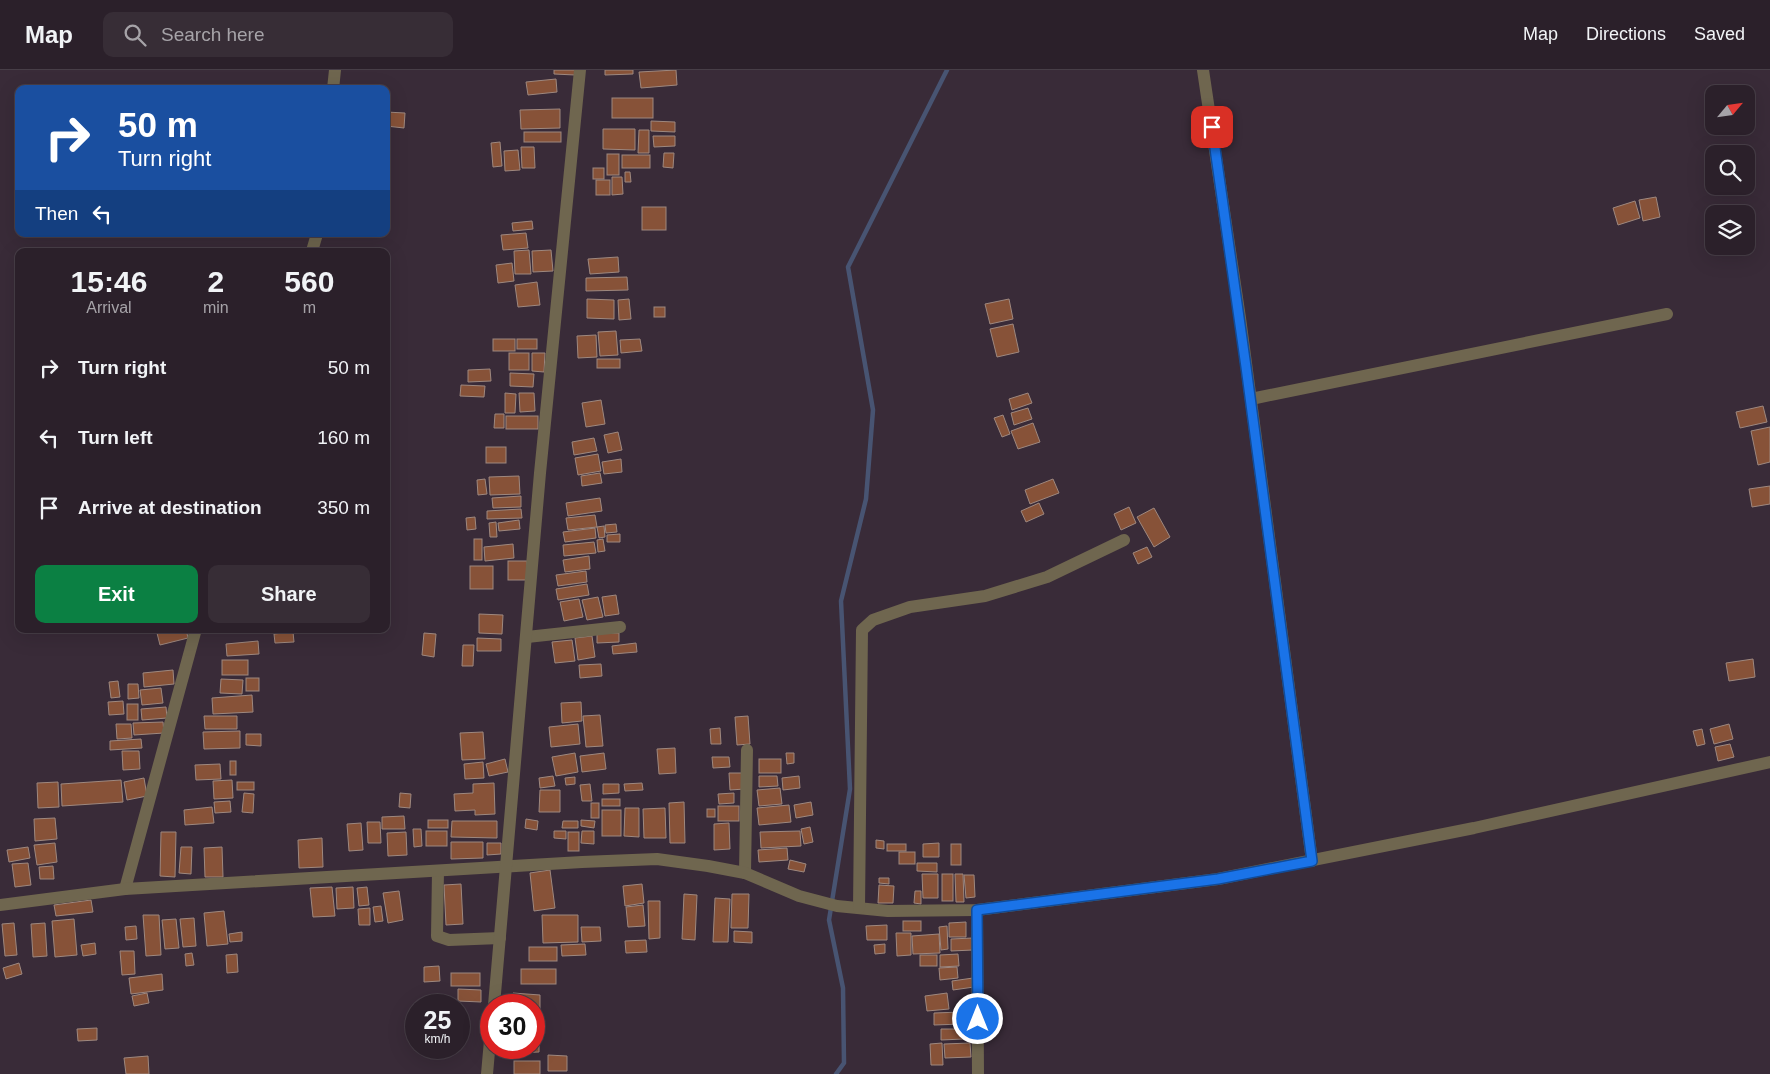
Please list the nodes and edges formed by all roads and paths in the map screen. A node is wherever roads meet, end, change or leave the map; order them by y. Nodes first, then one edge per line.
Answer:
1 (335, 70) edge
2 (580, 70) edge
3 (1204, 70) edge
4 (333, 85) edge
5 (1667, 314) dead end
6 (1251, 399) junction
7 (1124, 540) dead end
8 (620, 627) dead end
9 (195, 633) edge
10 (527, 637) junction
11 (747, 750) dead end
12 (1770, 762) edge
13 (1312, 861) junction
14 (507, 867) junction
15 (438, 871) junction
16 (745, 873) junction
17 (124, 890) junction
18 (0, 905) edge
19 (859, 908) junction
20 (977, 910) junction
21 (500, 938) junction
22 (495, 994) edge
23 (488, 1059) edge
24 (487, 1074) edge
25 (978, 1074) edge

1 - 4 street
2 - 10 street
3 - 6 street
5 - 6 street
6 - 13 street
7 - 19 street
8 - 10 street
9 - 17 street
10 - 14 street
11 - 16 street
12 - 13 street
13 - 20 street
14 - 15 street
14 - 16 street
14 - 21 street
15 - 17 street
15 - 21 street
16 - 19 street
17 - 18 street
19 - 20 street
20 - 25 street
21 - 22 street
23 - 24 street

